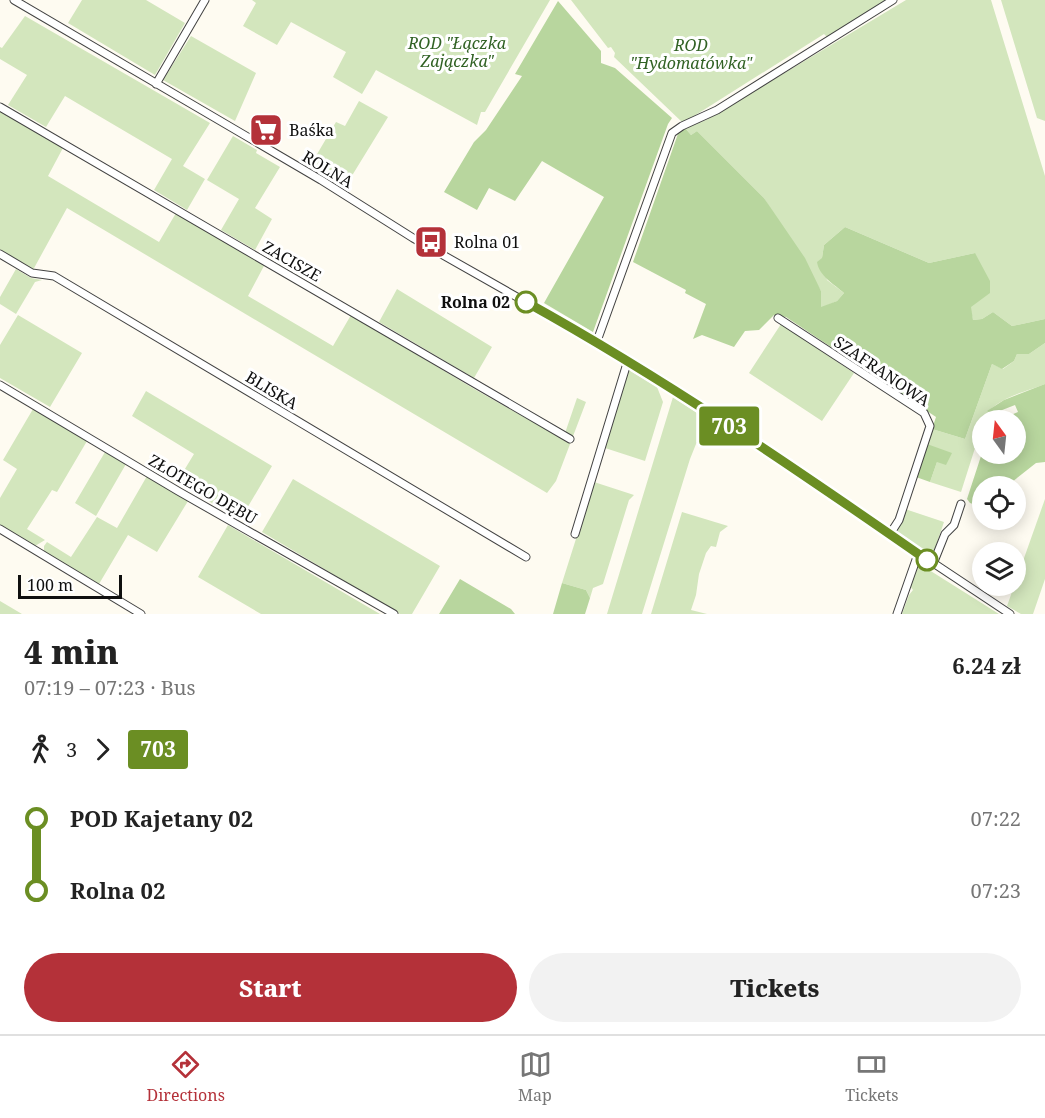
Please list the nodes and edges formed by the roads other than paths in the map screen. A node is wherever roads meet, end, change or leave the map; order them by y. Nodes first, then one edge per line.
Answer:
1 (14, 0) edge
2 (205, 0) edge
3 (893, 0) edge
4 (156, 84) junction
5 (0, 107) edge
6 (0, 254) edge
7 (778, 318) dead end
8 (597, 341) junction
9 (628, 360) junction
10 (0, 386) edge
11 (570, 439) dead end
12 (961, 504) dead end
13 (0, 529) edge
14 (575, 534) dead end
15 (890, 534) junction
16 (918, 554) junction
17 (526, 557) dead end
18 (933, 564) junction
19 (141, 614) edge
20 (394, 614) edge
21 (897, 614) edge
22 (1010, 614) edge

1 - 4 street, ROLNA
2 - 4 street
3 - 8 street
4 - 8 street, ROLNA
5 - 11 street, ZACISZE
6 - 17 street, BLISKA
7 - 15 street, SZAFRANOWA
8 - 9 street, ROLNA
9 - 14 street
9 - 15 street, ROLNA
10 - 20 street, ZŁOTEGO DĘBU
12 - 18 street
13 - 19 street
15 - 16 street, ROLNA
16 - 18 street, ROLNA
16 - 21 street
18 - 22 street, ROLNA

